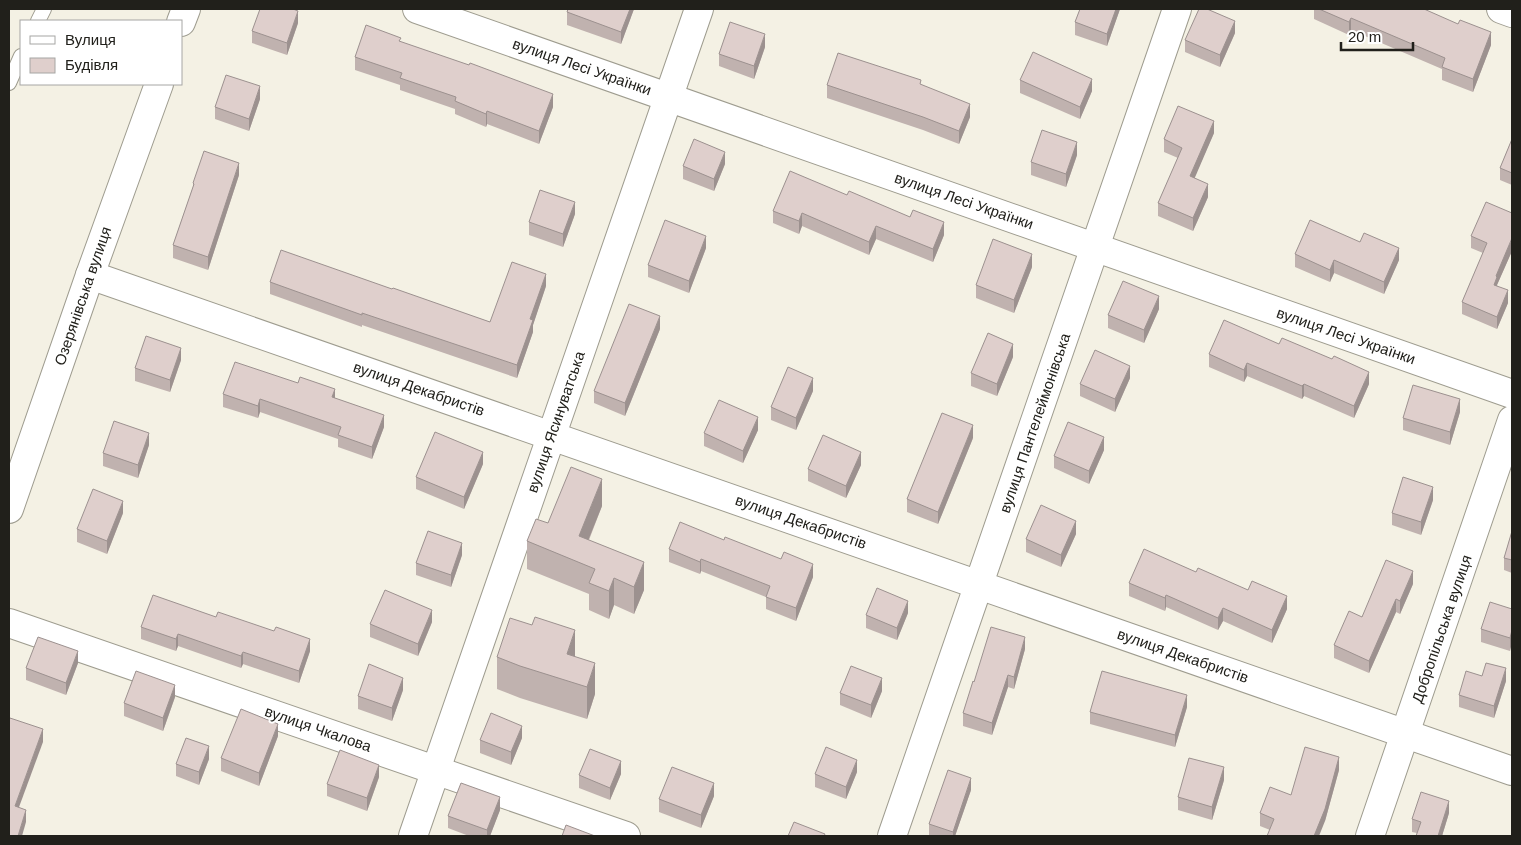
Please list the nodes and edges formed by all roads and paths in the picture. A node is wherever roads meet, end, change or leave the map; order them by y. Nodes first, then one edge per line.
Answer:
1 (417, 9) edge
2 (699, 9) edge
3 (1177, 9) edge
4 (1501, 9) edge
5 (1512, 13) edge
6 (20, 58) edge
7 (9, 83) edge
8 (159, 85) edge
9 (669, 98) junction
10 (1095, 247) junction
11 (90, 275) junction
12 (1512, 394) edge
13 (1512, 420) edge
14 (552, 435) junction
15 (9, 509) edge
16 (979, 584) junction
17 (9, 623) edge
18 (1406, 734) junction
19 (436, 770) junction
20 (1512, 771) edge
21 (413, 836) edge
22 (626, 836) edge
23 (892, 836) edge
24 (1370, 836) edge

1 - 9 street, вулиця Лесі Українки
2 - 9 street, вулиця Ясинуватська
3 - 10 street, вулиця Пантелеймонівська
4 - 5 street
6 - 7 lane
8 - 11 street, Озерянівська вулиця
9 - 10 street, вулиця Лесі Українки
9 - 14 street, вулиця Ясинуватська
10 - 12 street, вулиця Лесі Українки
10 - 16 street, вулиця Пантелеймонівська
11 - 14 street, вулиця Декабристів
11 - 15 street, Озерянівська вулиця
13 - 18 street, Добропільська вулиця
14 - 16 street, вулиця Декабристів
14 - 19 street, вулиця Ясинуватська
16 - 18 street, вулиця Декабристів
16 - 23 street, вулиця Пантелеймонівська
17 - 19 street, вулиця Чкалова
18 - 20 street, вулиця Декабристів
18 - 24 street, Добропільська вулиця
19 - 21 street, вулиця Ясинуватська
19 - 22 street, вулиця Чкалова

